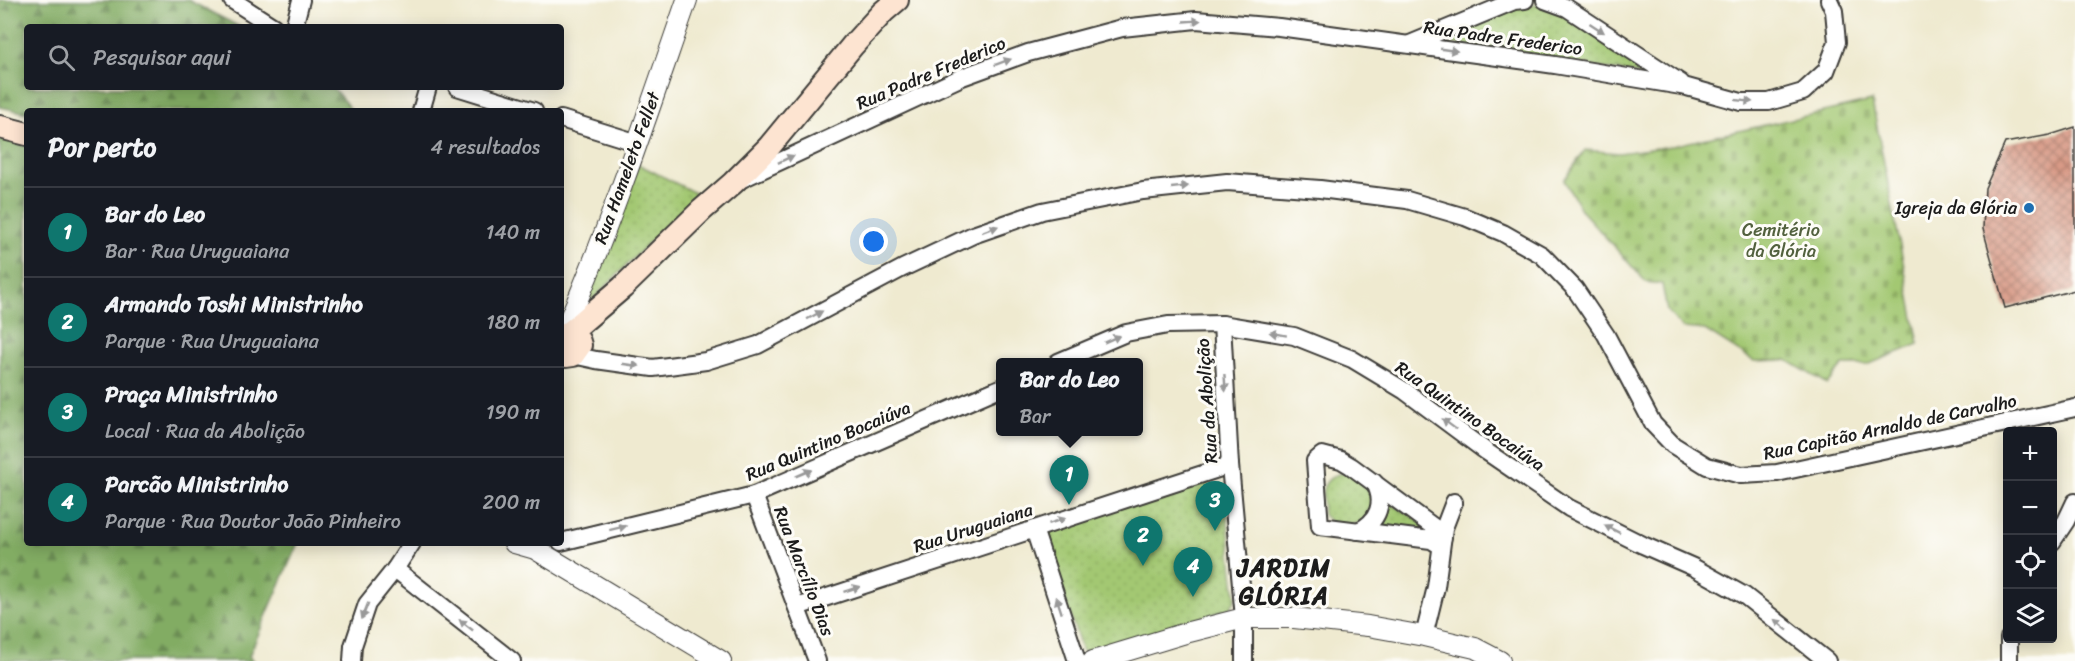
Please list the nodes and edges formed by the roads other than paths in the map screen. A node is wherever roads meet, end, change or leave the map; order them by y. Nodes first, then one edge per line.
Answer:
1 (232, 0) edge
2 (302, 0) edge
3 (687, 0) edge
4 (897, 0) edge
5 (1525, 0) edge
6 (1545, 0) edge
7 (1829, 0) edge
8 (269, 24) edge
9 (295, 24) edge
10 (1409, 44) junction
11 (1687, 87) junction
12 (427, 90) edge
13 (467, 90) edge
14 (422, 108) edge
15 (524, 108) edge
16 (564, 120) edge
17 (0, 127) edge
18 (24, 133) edge
19 (638, 143) junction
20 (733, 183) junction
21 (1222, 324) junction
22 (567, 346) edge
23 (1069, 358) edge
24 (996, 390) edge
25 (2075, 408) edge
26 (1230, 465) junction
27 (1374, 482) junction
28 (754, 495) junction
29 (1454, 502) dead end
30 (2075, 502) edge
31 (1034, 529) junction
32 (1358, 531) junction
33 (2057, 535) edge
34 (1442, 541) junction
35 (564, 542) edge
36 (410, 546) edge
37 (529, 546) edge
38 (395, 569) junction
39 (796, 607) junction
40 (1244, 618) junction
41 (1424, 636) junction
42 (2009, 643) edge
43 (352, 661) edge
44 (512, 661) edge
45 (722, 661) edge
46 (817, 661) edge
47 (1077, 661) edge
48 (1093, 661) edge
49 (1244, 661) edge
50 (1500, 661) edge
51 (1827, 661) edge
52 (2009, 661) edge

1 - 8 street
2 - 9 street
3 - 19 street, Rua Hameleto Fellet
4 - 20 main road
5 - 10 street
6 -> 11 street
11 -> 7 street
10 -> 11 street, Rua Padre Frederico
20 -> 10 street, Rua Padre Frederico
12 - 14 street
13 - 15 street
16 - 19 street
17 - 18 main road
19 - 22 street, Rua Hameleto Fellet
20 - 22 main road
23 -> 21 street, Rua Quintino Bocaiúva
21 -> 26 street, Rua da Abolição
51 -> 21 street, Rua Quintino Bocaiúva
22 -> 25 street, Rua Capitão Arnaldo de Carvalho
28 -> 24 street, Rua Quintino Bocaiúva
31 -> 26 street, Rua Uruguaiana
26 - 40 street, Rua da Abolição
27 - 32 street
27 - 32 street
27 - 34 street
35 -> 28 street, Rua Quintino Bocaiúva
28 - 39 street, Rua Marcílio Dias
29 - 34 street
30 - 33 street
39 -> 31 street, Rua Uruguaiana
47 -> 31 street
32 - 34 street
34 - 41 street
36 - 38 street
37 - 45 street
38 -> 43 street
44 -> 38 street
39 - 46 street, Rua Marcílio Dias
40 - 41 street
40 - 48 street
40 - 49 street, Rua da Abolição
41 - 50 street
42 - 52 street

